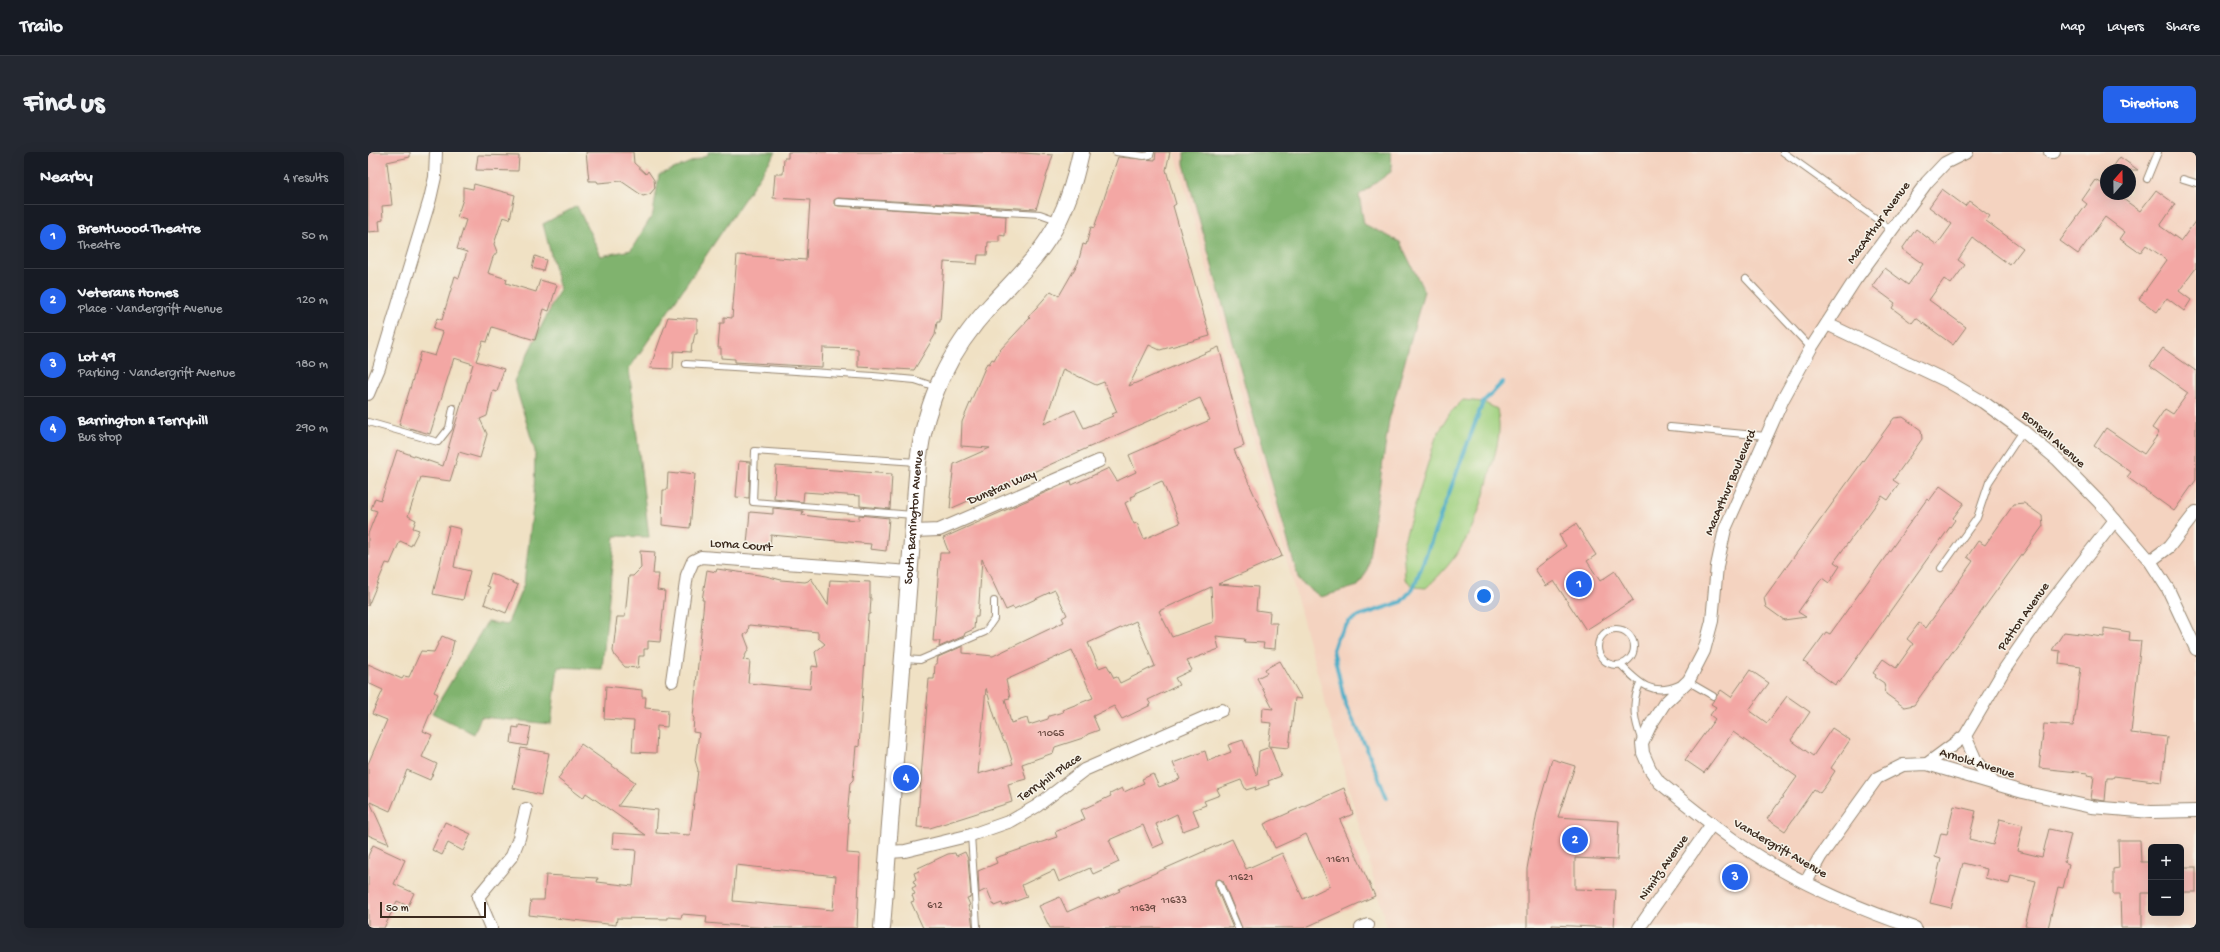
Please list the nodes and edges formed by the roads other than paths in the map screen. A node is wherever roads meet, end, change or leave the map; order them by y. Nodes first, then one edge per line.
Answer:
1 (436, 152) edge
2 (1082, 152) edge
3 (1116, 152) edge
4 (1151, 152) edge
5 (1783, 152) edge
6 (1967, 152) edge
7 (2050, 152) edge
8 (2054, 152) edge
9 (2158, 152) edge
10 (2147, 179) dead end
11 (2183, 179) dead end
12 (2196, 183) edge
13 (838, 202) dead end
14 (1059, 221) junction
15 (1892, 230) junction
16 (1746, 279) dead end
17 (1827, 324) junction
18 (1811, 348) junction
19 (686, 364) dead end
20 (936, 387) junction
21 (368, 394) edge
22 (453, 408) dead end
23 (368, 422) edge
24 (1670, 427) dead end
25 (2023, 431) junction
26 (1766, 436) junction
27 (1099, 461) dead end
28 (918, 462) junction
29 (2196, 512) edge
30 (2115, 520) junction
31 (914, 523) junction
32 (2150, 561) junction
33 (1941, 568) dead end
34 (910, 572) junction
35 (994, 601) dead end
36 (2196, 648) edge
37 (903, 659) junction
38 (1621, 665) junction
39 (1688, 680) junction
40 (672, 681) dead end
41 (1640, 684) junction
42 (1713, 696) dead end
43 (1222, 710) dead end
44 (1965, 736) junction
45 (1642, 743) junction
46 (1927, 764) junction
47 (1992, 781) junction
48 (526, 809) dead end
49 (2196, 812) edge
50 (1712, 824) junction
51 (971, 835) junction
52 (888, 852) junction
53 (1806, 882) junction
54 (1219, 883) dead end
55 (977, 926) dead end
56 (491, 928) edge
57 (882, 928) edge
58 (1238, 928) edge
59 (1639, 928) edge
60 (1915, 928) edge

1 - 21 street
2 - 14 street, South Barrington Avenue
3 - 4 lane
5 - 15 lane
6 - 15 street, MacArthur Avenue
7 - 8 street
9 - 10 lane
11 - 12 lane
13 - 14 lane
14 - 20 street, South Barrington Avenue
15 - 17 street, MacArthur Avenue
16 - 18 lane
17 - 18 street, MacArthur Boulevard
17 - 25 street, Bonsall Avenue
18 - 26 street, MacArthur Boulevard
19 - 20 lane
20 - 28 street, South Barrington Avenue
22 - 23 lane
24 - 26 lane
25 - 30 street, Bonsall Avenue
25 - 33 lane
26 - 39 street, MacArthur Boulevard
27 - 31 street, Dunstan Way
28 - 31 street, South Barrington Avenue
28 - 31 lane
29 - 32 street
30 - 32 street, Bonsall Avenue
30 - 44 street, Patton Avenue
31 - 34 street, South Barrington Avenue
32 - 36 street, Bonsall Avenue
34 - 37 street, South Barrington Avenue
34 - 40 street, Lorna Court
35 - 37 lane
37 - 52 street, South Barrington Avenue
38 - 38 lane
38 - 41 lane
39 - 41 lane
39 - 42 lane
39 - 45 street, MacArthur Boulevard
41 - 45 lane
43 - 51 street, Terryhill Place
44 - 46 street, Patton Avenue
44 - 47 street
45 - 50 street, Vandergrift Avenue
46 - 47 street, Arnold Avenue
46 - 53 street, Arnold Avenue
47 - 49 street, Arnold Avenue
48 - 56 street
50 - 53 street, Vandergrift Avenue
50 - 59 street, Nimitz Avenue
51 - 52 street, Terryhill Place
51 - 55 lane
52 - 57 street, South Barrington Avenue
53 - 60 street, Vandergrift Avenue
54 - 58 lane

